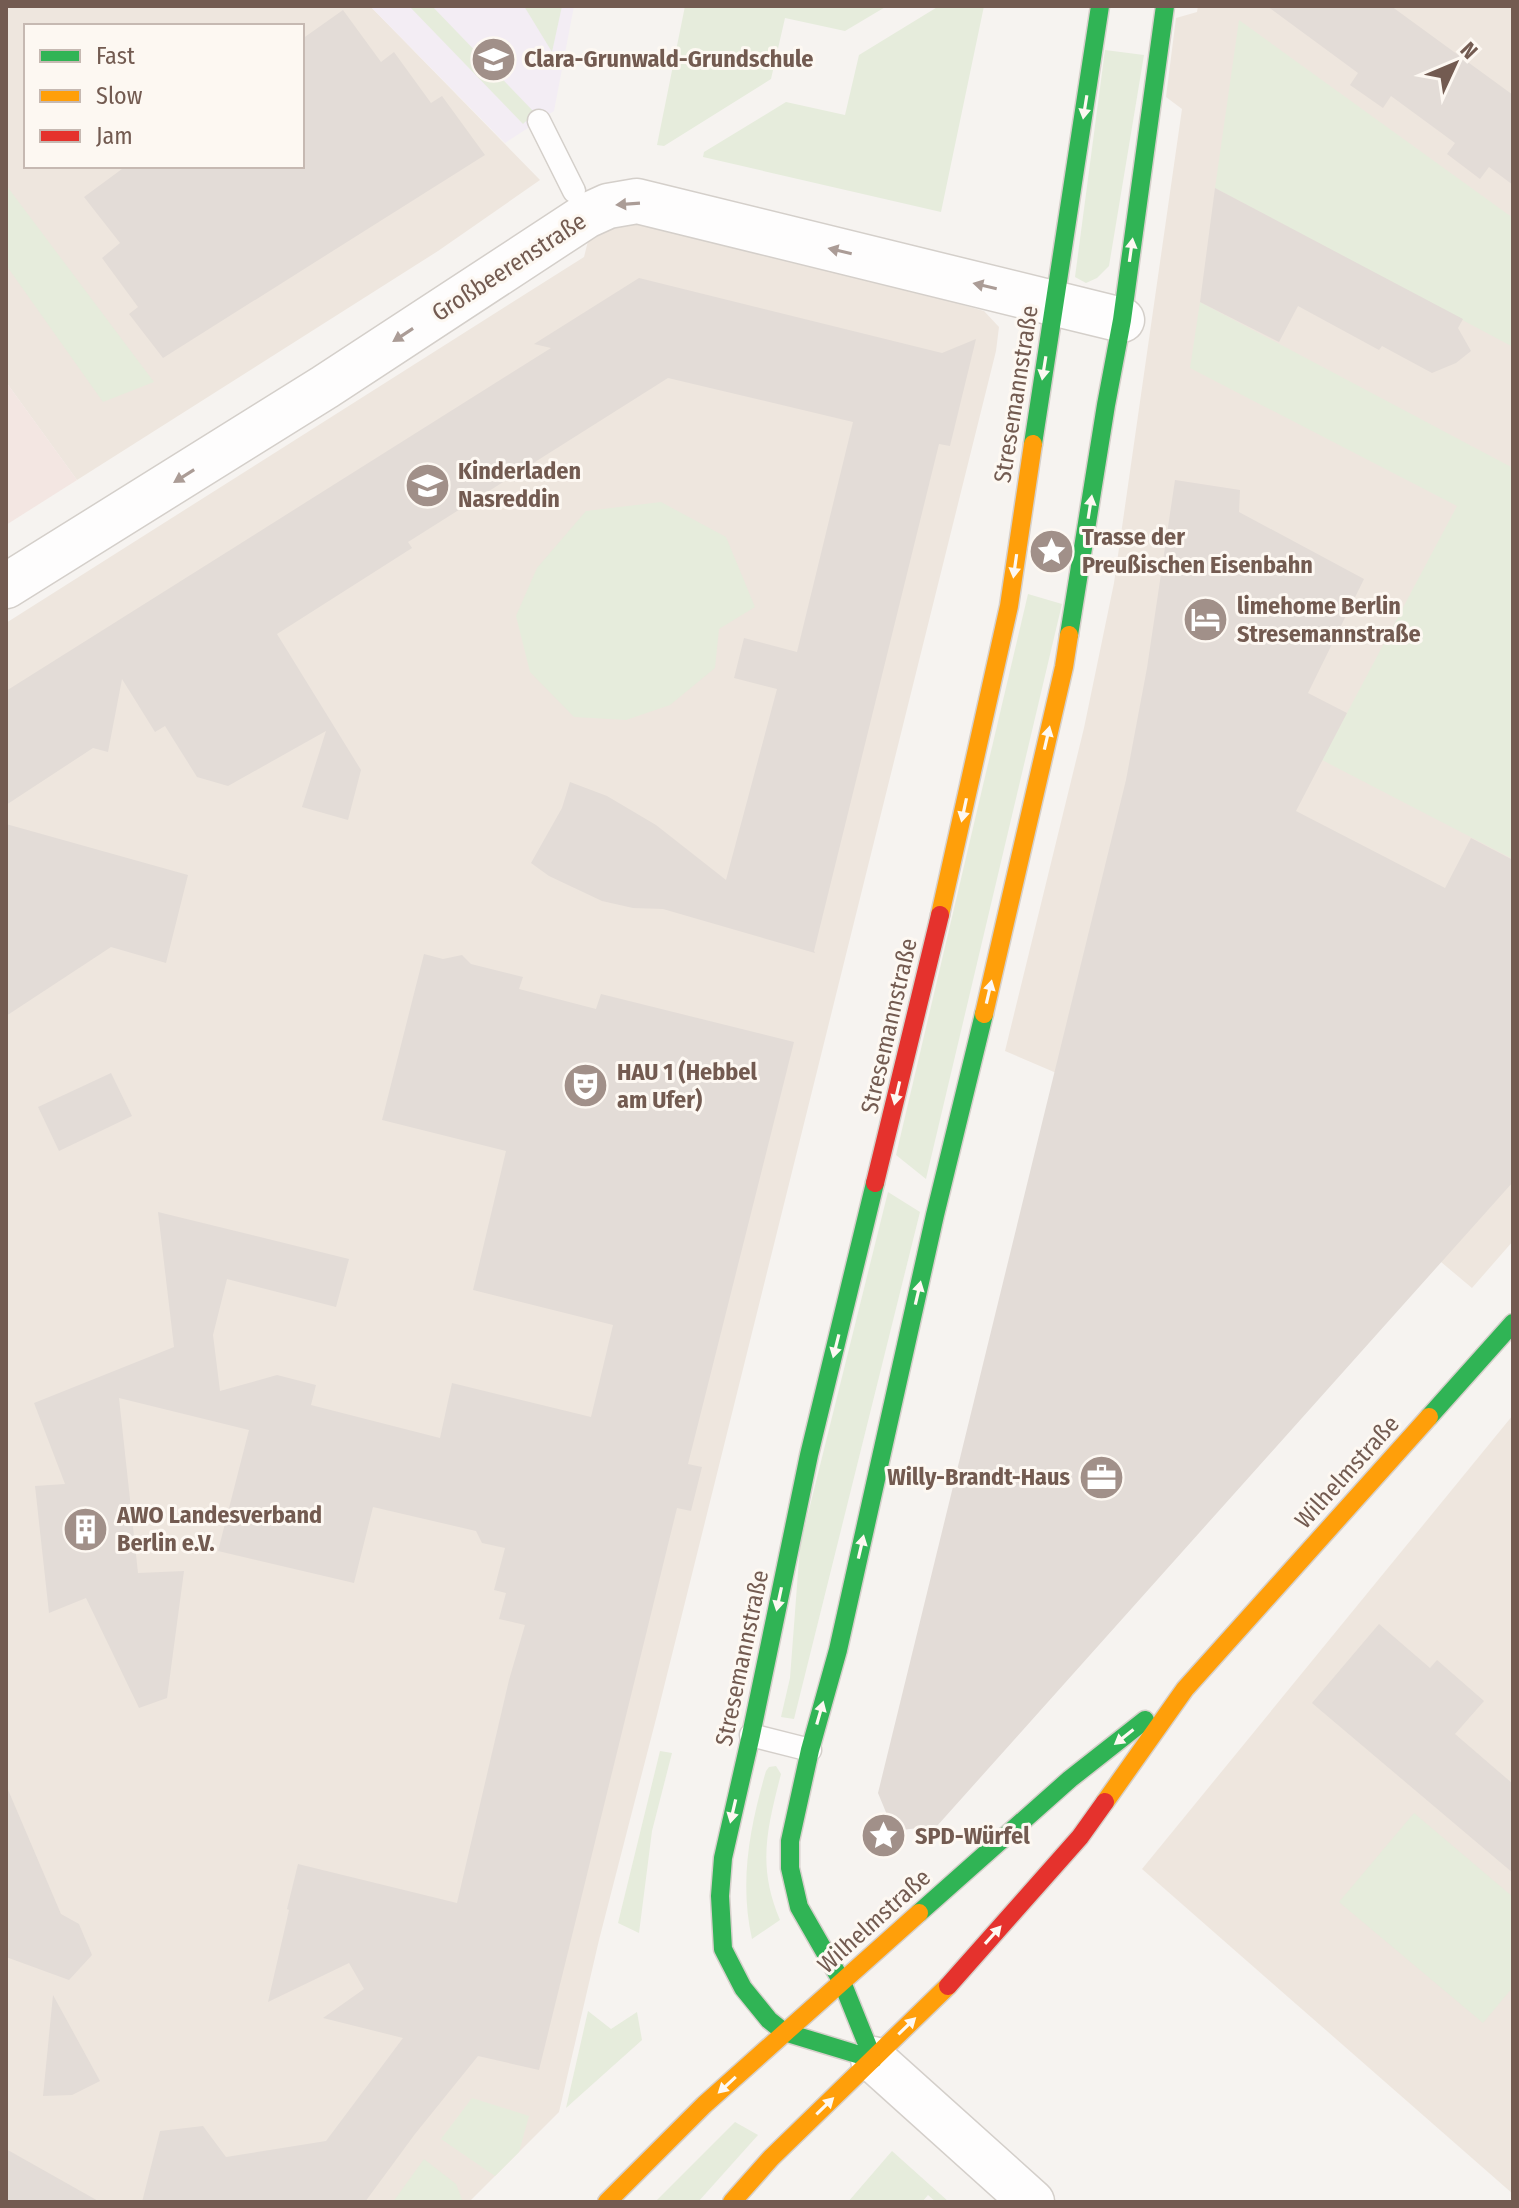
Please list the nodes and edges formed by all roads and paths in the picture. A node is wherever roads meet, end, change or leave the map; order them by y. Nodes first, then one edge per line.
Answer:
1 (1100, 6) edge
2 (1165, 6) edge
3 (539, 121) dead end
4 (574, 191) dead end
5 (1055, 302) junction
6 (1122, 320) junction
7 (6, 586) edge
8 (1513, 1323) edge
9 (1185, 1689) junction
10 (751, 1735) junction
11 (810, 1750) junction
12 (842, 1982) junction
13 (784, 2032) junction
14 (873, 2059) junction
15 (607, 2202) edge
16 (732, 2202) edge
17 (1032, 2202) edge

1 -> 5 main road, Stresemannstraße
6 -> 2 main road
3 - 4 lane
5 - 6 street, Großbeerenstraße
5 -> 7 street, Großbeerenstraße
5 -> 10 main road, Stresemannstraße
11 -> 6 main road
8 - 9 main road, Wilhelmstraße
9 -> 12 main road, Wilhelmstraße
14 -> 9 main road, Wilhelmstraße
10 - 11 lane
10 -> 13 main road, Stresemannstraße
11 - 12 main road
12 - 13 main road, Wilhelmstraße
12 - 14 main road
13 - 14 main road
13 -> 15 main road, Wilhelmstraße
16 -> 14 main road, Wilhelmstraße
14 - 17 street

